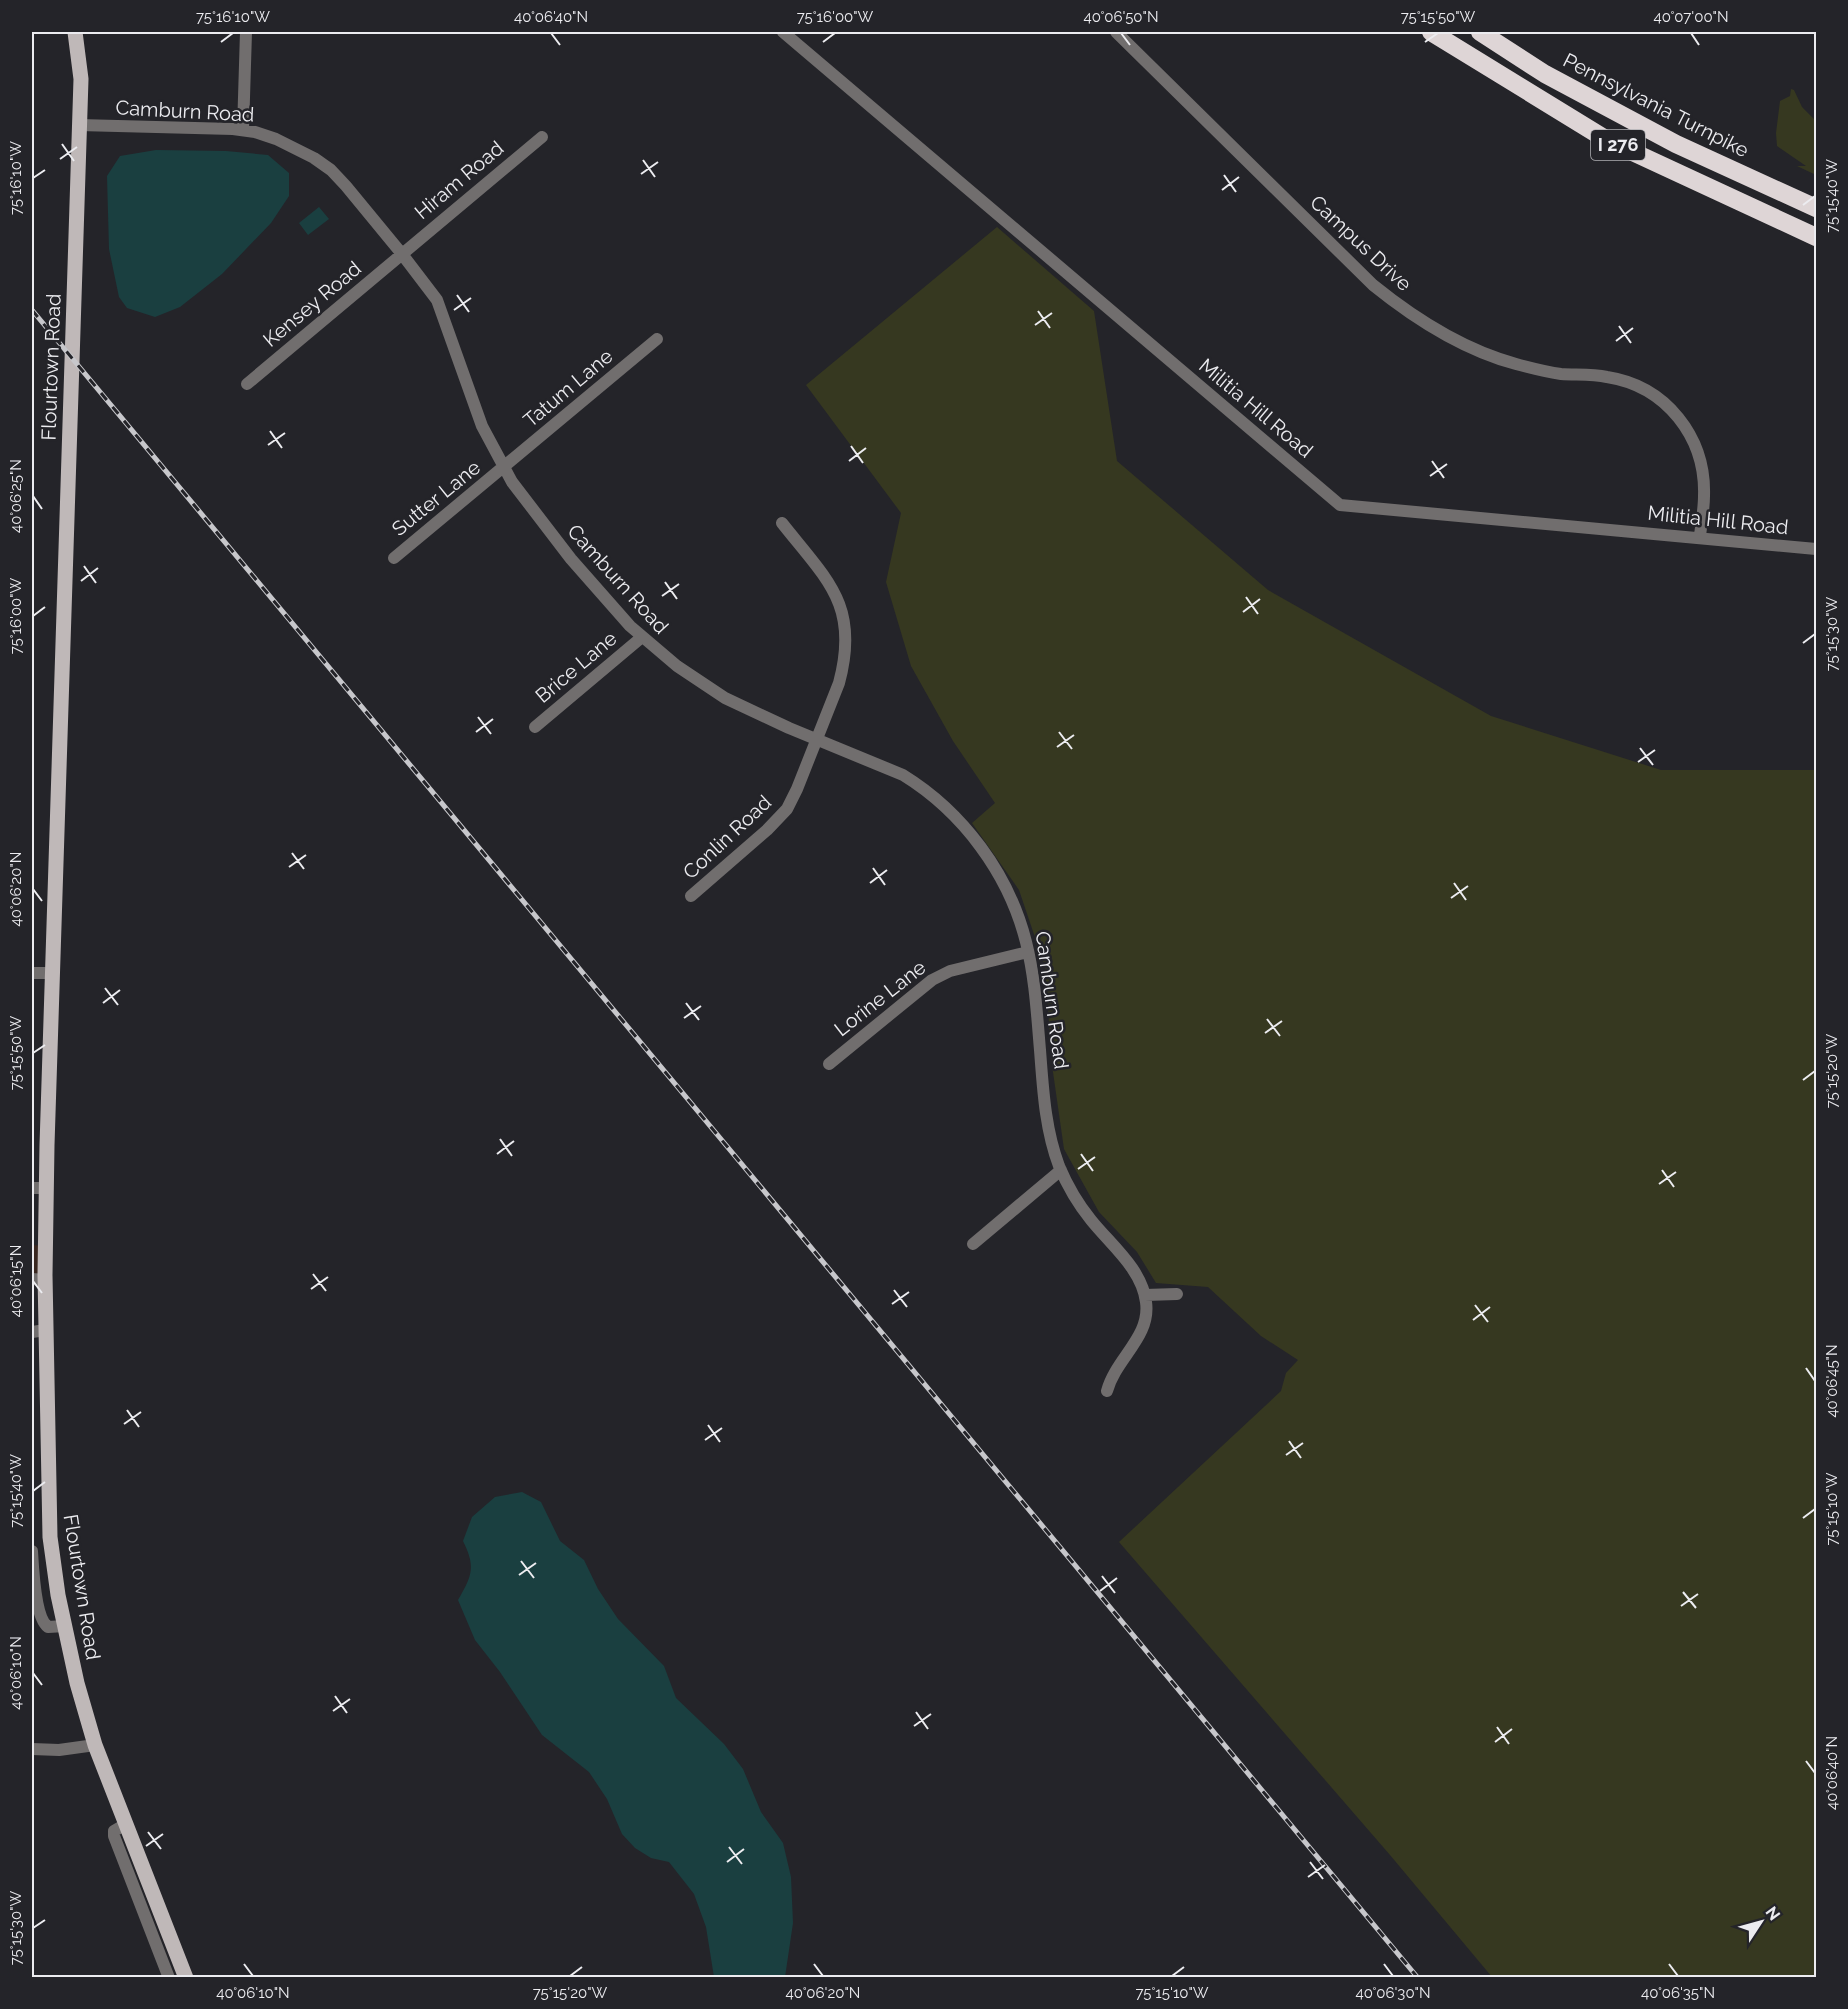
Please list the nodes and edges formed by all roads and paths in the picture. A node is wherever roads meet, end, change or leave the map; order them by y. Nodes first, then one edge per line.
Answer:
1 (75, 32) edge
2 (246, 32) edge
3 (783, 32) edge
4 (1116, 32) edge
5 (1431, 32) edge
6 (1480, 32) edge
7 (79, 125) junction
8 (243, 130) junction
9 (542, 137) dead end
10 (1816, 208) edge
11 (1816, 237) edge
12 (402, 254) junction
13 (657, 339) dead end
14 (247, 384) dead end
15 (504, 468) junction
16 (782, 523) dead end
17 (1700, 537) junction
18 (1816, 549) edge
19 (394, 558) dead end
20 (642, 637) junction
21 (535, 727) dead end
22 (816, 739) junction
23 (691, 896) dead end
24 (1028, 952) junction
25 (32, 973) edge
26 (51, 973) junction
27 (829, 1064) dead end
28 (1062, 1170) junction
29 (39, 1188) edge
30 (973, 1244) dead end
31 (38, 1280) edge
32 (1177, 1294) dead end
33 (1145, 1295) junction
34 (39, 1331) edge
35 (1107, 1391) dead end
36 (32, 1551) edge
37 (65, 1626) junction
38 (95, 1746) junction
39 (32, 1749) edge
40 (126, 1824) junction
41 (169, 1977) edge
42 (186, 1977) edge

1 - 7 main road, Flourtown Road
2 - 8 street
3 - 17 street, Militia Hill Road
4 - 17 street, Campus Drive
5 - 11 highway, I 276
6 - 10 highway, Pennsylvania Turnpike / I 276
7 - 8 street, Camburn Road
7 - 26 main road, Flourtown Road
8 - 12 street, Camburn Road
9 - 12 street, Hiram Road
12 - 14 street, Kensey Road
12 - 15 street, Camburn Road
13 - 15 street, Tatum Lane
15 - 19 street, Sutter Lane
15 - 20 street, Camburn Road
16 - 22 street, Conlin Road
17 - 18 street, Militia Hill Road
20 - 21 street, Brice Lane
20 - 22 street, Camburn Road
22 - 23 street, Conlin Road
22 - 24 street, Camburn Road
24 - 27 street, Lorine Lane
24 - 28 street, Camburn Road
25 - 26 street
26 - 29 main road, Flourtown Road
28 - 30 street
28 - 33 street, Camburn Road
29 - 31 main road, Flourtown Road
31 - 34 main road, Flourtown Road
32 - 33 street
33 - 35 street, Camburn Road
34 - 37 main road, Flourtown Road
36 - 37 street
37 - 38 main road, Flourtown Road
38 - 39 street
38 - 40 main road, Flourtown Road
40 - 41 street
40 - 42 main road, Flourtown Road

